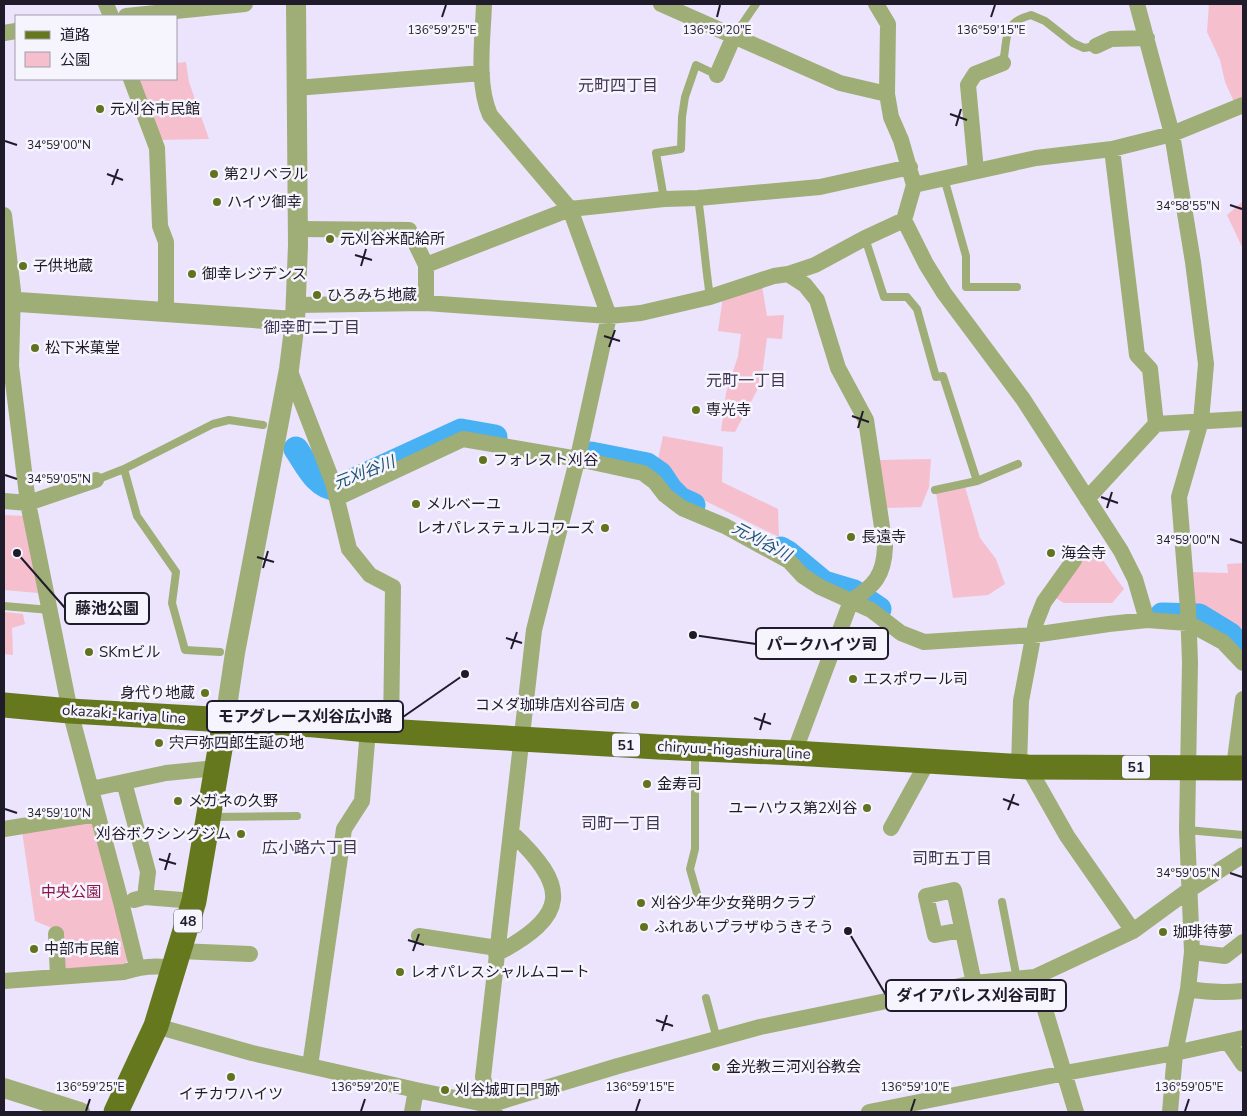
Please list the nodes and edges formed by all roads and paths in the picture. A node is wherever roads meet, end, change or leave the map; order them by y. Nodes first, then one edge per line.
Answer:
1 (245, 4) edge
2 (296, 4) edge
3 (484, 4) edge
4 (661, 4) edge
5 (756, 4) edge
6 (876, 4) edge
7 (1137, 4) edge
8 (136, 15) edge
9 (734, 36) junction
10 (1147, 38) junction
11 (1096, 46) joint
12 (1003, 63) joint
13 (482, 73) junction
14 (717, 75) joint
15 (131, 80) edge
16 (296, 88) junction
17 (888, 94) junction
18 (1243, 104) edge
19 (1172, 134) junction
20 (1112, 149) junction
21 (910, 167) junction
22 (976, 171) junction
23 (944, 178) junction
24 (914, 185) junction
25 (698, 198) junction
26 (664, 199) junction
27 (570, 209) junction
28 (4, 215) edge
29 (904, 220) junction
30 (298, 229) junction
31 (865, 238) junction
32 (426, 265) junction
33 (788, 274) junction
34 (1018, 287) dead end
35 (710, 297) junction
36 (8, 301) edge
37 (426, 303) junction
38 (166, 312) junction
39 (296, 313) junction
40 (609, 316) junction
41 (8, 367) edge
42 (289, 369) junction
43 (1243, 418) edge
44 (1201, 422) junction
45 (263, 424) dead end
46 (1156, 424) junction
47 (579, 454) junction
48 (1018, 464) dead end
49 (124, 469) junction
50 (96, 480) joint
51 (977, 481) junction
52 (935, 490) dead end
53 (335, 492) junction
54 (1086, 498) junction
55 (4, 501) edge
56 (28, 502) junction
57 (1074, 560) dead end
58 (851, 600) junction
59 (4, 606) edge
60 (50, 610) junction
61 (1188, 618) junction
62 (1147, 620) junction
63 (1034, 630) junction
64 (220, 652) dead end
65 (1243, 663) edge
66 (1243, 699) edge
67 (4, 705) edge
68 (70, 711) junction
69 (224, 720) junction
70 (379, 731) junction
71 (522, 739) junction
72 (695, 748) junction
73 (794, 752) junction
74 (928, 761) junction
75 (1024, 767) junction
76 (1187, 767) junction
77 (216, 768) junction
78 (1238, 768) edge
79 (124, 782) junction
80 (91, 789) junction
81 (97, 814) junction
82 (297, 816) dead end
83 (208, 817) junction
84 (891, 828) dead end
85 (4, 829) edge
86 (1187, 830) junction
87 (511, 832) junction
88 (1243, 835) edge
89 (1243, 855) edge
90 (1190, 890) junction
91 (145, 897) junction
92 (698, 897) dead end
93 (194, 901) junction
94 (121, 902) junction
95 (1002, 902) dead end
96 (962, 930) dead end
97 (1133, 931) junction
98 (56, 934) dead end
99 (419, 936) dead end
100 (1243, 942) edge
101 (497, 951) junction
102 (1192, 952) junction
103 (250, 954) dead end
104 (177, 960) junction
105 (137, 967) junction
106 (58, 976) junction
107 (1036, 977) junction
108 (1017, 979) junction
109 (4, 981) edge
110 (974, 983) junction
111 (1188, 989) junction
112 (1243, 990) edge
113 (706, 998) dead end
114 (156, 1026) junction
115 (717, 1039) junction
116 (1236, 1040) edge
117 (1175, 1053) junction
118 (1243, 1064) edge
119 (310, 1066) junction
120 (1065, 1073) junction
121 (4, 1088) edge
122 (416, 1090) junction
123 (492, 1109) edge
124 (80, 1112) edge
125 (116, 1112) edge
126 (412, 1112) edge
127 (869, 1112) edge
128 (1076, 1112) edge
129 (1170, 1112) edge

1 - 8 street
2 - 16 street
3 - 13 street
4 - 9 street
5 - 9 lane
6 - 17 street
7 - 10 street
9 - 14 street
9 - 17 street
10 - 11 street
10 - 19 street
11 - 12 lane
12 - 22 street
13 - 16 street
13 - 27 street
14 - 26 lane
15 - 38 street
16 - 30 street
17 - 21 street
18 - 19 street
19 - 20 street
19 - 44 street
20 - 22 street
20 - 46 street
21 - 24 street
21 - 25 street
22 - 23 street
23 - 24 street
23 - 34 lane
24 - 29 street
25 - 26 street
25 - 35 lane
26 - 27 street
27 - 32 street
27 - 40 street
28 - 36 street
29 - 31 street
29 - 54 street
30 - 32 street
30 - 39 street
31 - 33 street
31 - 51 lane
32 - 37 street
33 - 35 street
33 - 58 street
35 - 40 street
36 - 38 street
36 - 41 street
37 - 39 street
37 - 40 street
38 - 39 street
39 - 42 street
40 - 47 street
41 - 56 street
42 - 53 street
42 - 69 street
43 - 44 street
44 - 46 street
44 - 61 street
45 - 49 lane
46 - 54 street
47 - 53 street
47 - 58 street
47 - 71 street
48 - 51 lane
49 - 50 lane
49 - 64 lane
50 - 56 street
51 - 52 lane
53 - 70 street
54 - 62 street
55 - 56 street
56 - 60 street
57 - 63 street
58 - 63 street
58 - 73 street
59 - 60 lane
60 - 68 street
61 - 62 street
61 - 65 street
61 - 76 street
62 - 63 street
63 - 75 street
66 - 78 street
67 - 68 main road, okazaki-kariya line
68 - 69 main road, okazaki-kariya line
68 - 80 street
69 - 70 main road, chiryuu-higashiura line / 51
69 - 77 main road, 48
70 - 71 main road, chiryuu-higashiura line / 51
70 - 119 street
71 - 72 main road, chiryuu-higashiura line / 51
71 - 87 street
72 - 73 main road, chiryuu-higashiura line / 51
72 - 92 lane
73 - 74 main road, chiryuu-higashiura line / 51
74 - 75 main road, chiryuu-higashiura line / 51
74 - 84 street
75 - 76 main road, chiryuu-higashiura line / 51
75 - 97 street
76 - 78 main road, chiryuu-higashiura line / 51
76 - 86 street
77 - 79 street
77 - 83 main road, 48
79 - 80 street
79 - 91 street
80 - 81 street
81 - 85 street
81 - 94 street
82 - 83 lane
83 - 93 main road, 48
86 - 88 lane
86 - 90 street
87 - 101 street
87 - 101 street
89 - 90 street
90 - 97 street
90 - 102 street
91 - 93 street
91 - 94 street
93 - 104 main road, 48
94 - 105 street
95 - 108 lane
96 - 110 street
97 - 107 street
98 - 106 street
99 - 101 street
100 - 102 street
101 - 123 street
102 - 111 street
103 - 104 street
104 - 105 street
104 - 114 main road, 48
105 - 106 street
106 - 109 street
107 - 108 street
107 - 120 street
108 - 110 street
110 - 115 street
111 - 112 street
111 - 117 street
113 - 115 lane
114 - 119 street
114 - 125 main road, 48
115 - 123 street
116 - 117 street
116 - 118 street
117 - 120 street
117 - 129 street
119 - 122 street
120 - 127 street
120 - 128 street
121 - 124 street
122 - 123 street
122 - 126 street

